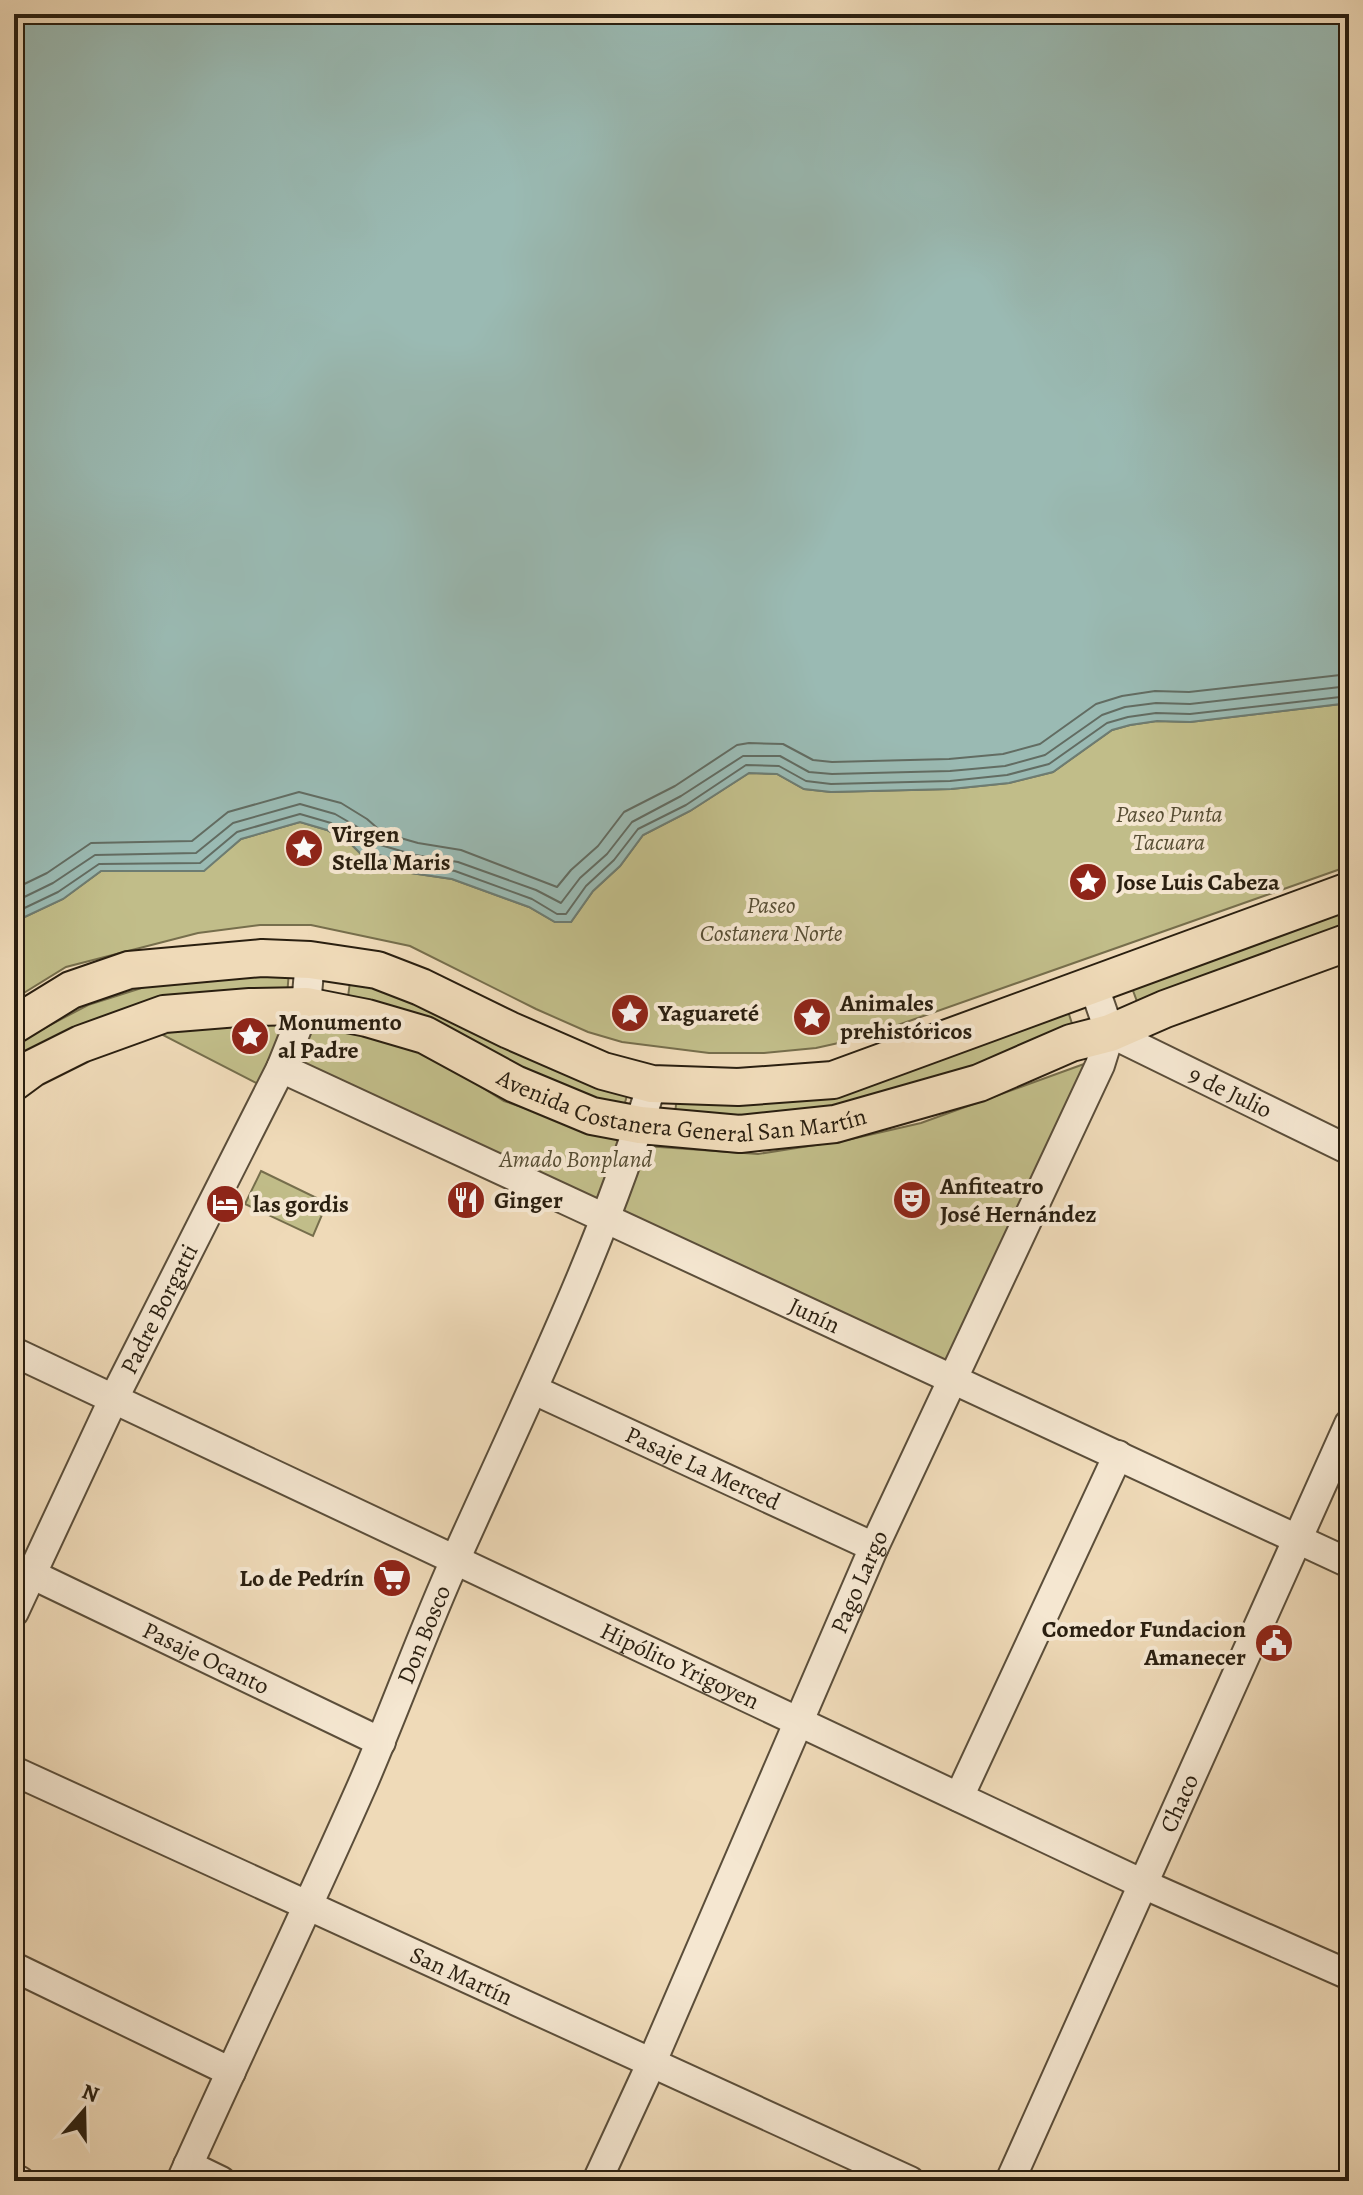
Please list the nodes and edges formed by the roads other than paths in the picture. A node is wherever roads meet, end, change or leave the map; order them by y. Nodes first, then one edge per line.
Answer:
1 (1349, 891) edge
2 (1349, 942) edge
3 (310, 960) junction
4 (1093, 984) junction
5 (306, 1006) junction
6 (14, 1025) edge
7 (1110, 1033) junction
8 (281, 1068) junction
9 (14, 1082) edge
10 (652, 1084) junction
11 (640, 1125) junction
12 (1349, 1150) edge
13 (606, 1218) junction
14 (14, 1352) edge
15 (953, 1380) junction
16 (534, 1390) junction
17 (113, 1400) junction
18 (1349, 1424) edge
19 (1118, 1455) junction
20 (1297, 1539) junction
21 (874, 1547) junction
22 (455, 1560) junction
23 (1349, 1563) edge
24 (31, 1574) junction
25 (14, 1612) edge
26 (797, 1720) junction
27 (381, 1742) junction
28 (14, 1771) edge
29 (959, 1797) junction
30 (1143, 1884) junction
31 (308, 1908) junction
32 (14, 1967) edge
33 (1349, 1975) edge
34 (651, 2064) junction
35 (231, 2072) junction
36 (184, 2173) edge
37 (14, 2178) edge
38 (20, 2181) edge
39 (221, 2181) edge
40 (597, 2181) edge
41 (910, 2181) edge
42 (1010, 2181) edge

1 - 4 main road, Avenida Costanera General San Martín
2 - 7 main road, Avenida Costanera General San Martín
3 - 5 street, Padre Borgatti
3 - 6 main road, Avenida Costanera General San Martín
3 - 10 main road, Avenida Costanera General San Martín
4 - 7 street
4 - 10 main road, Avenida Costanera General San Martín
5 - 8 street, Padre Borgatti
5 - 9 main road, Avenida Costanera General San Martín
5 - 11 main road, Avenida Costanera General San Martín
7 - 11 main road, Avenida Costanera General San Martín
7 - 12 street, 9 de Julio
7 - 15 street, Pago Largo
8 - 13 street, Junín
8 - 17 street, Padre Borgatti
10 - 11 street, Don Bosco
11 - 13 street, Don Bosco
13 - 15 street, Junín
13 - 16 street, Don Bosco
14 - 17 street, Hipólito Yrigoyen
15 - 19 street, Junín
15 - 21 street, Pago Largo
16 - 21 street, Pasaje La Merced
16 - 22 street, Don Bosco
17 - 22 street, Hipólito Yrigoyen
17 - 24 street, Padre Borgatti
18 - 20 street, Chaco
19 - 20 street, Junín
19 - 29 street
20 - 23 street, Junín
20 - 30 street, Chaco
21 - 26 street, Pago Largo
22 - 26 street, Hipólito Yrigoyen
22 - 27 street, Don Bosco
24 - 25 street, Padre Borgatti
24 - 27 street, Pasaje Ocanto
26 - 29 street, Hipólito Yrigoyen
26 - 34 street, Pago Largo
27 - 31 street, Don Bosco
28 - 31 street, San Martín
29 - 30 street, Hipólito Yrigoyen
30 - 33 street, Hipólito Yrigoyen
30 - 42 street, Chaco
31 - 34 street, San Martín
31 - 35 street, Don Bosco
32 - 35 street
34 - 40 street, Pago Largo
34 - 41 street, San Martín
35 - 36 street, Don Bosco
36 - 39 street
37 - 38 street

